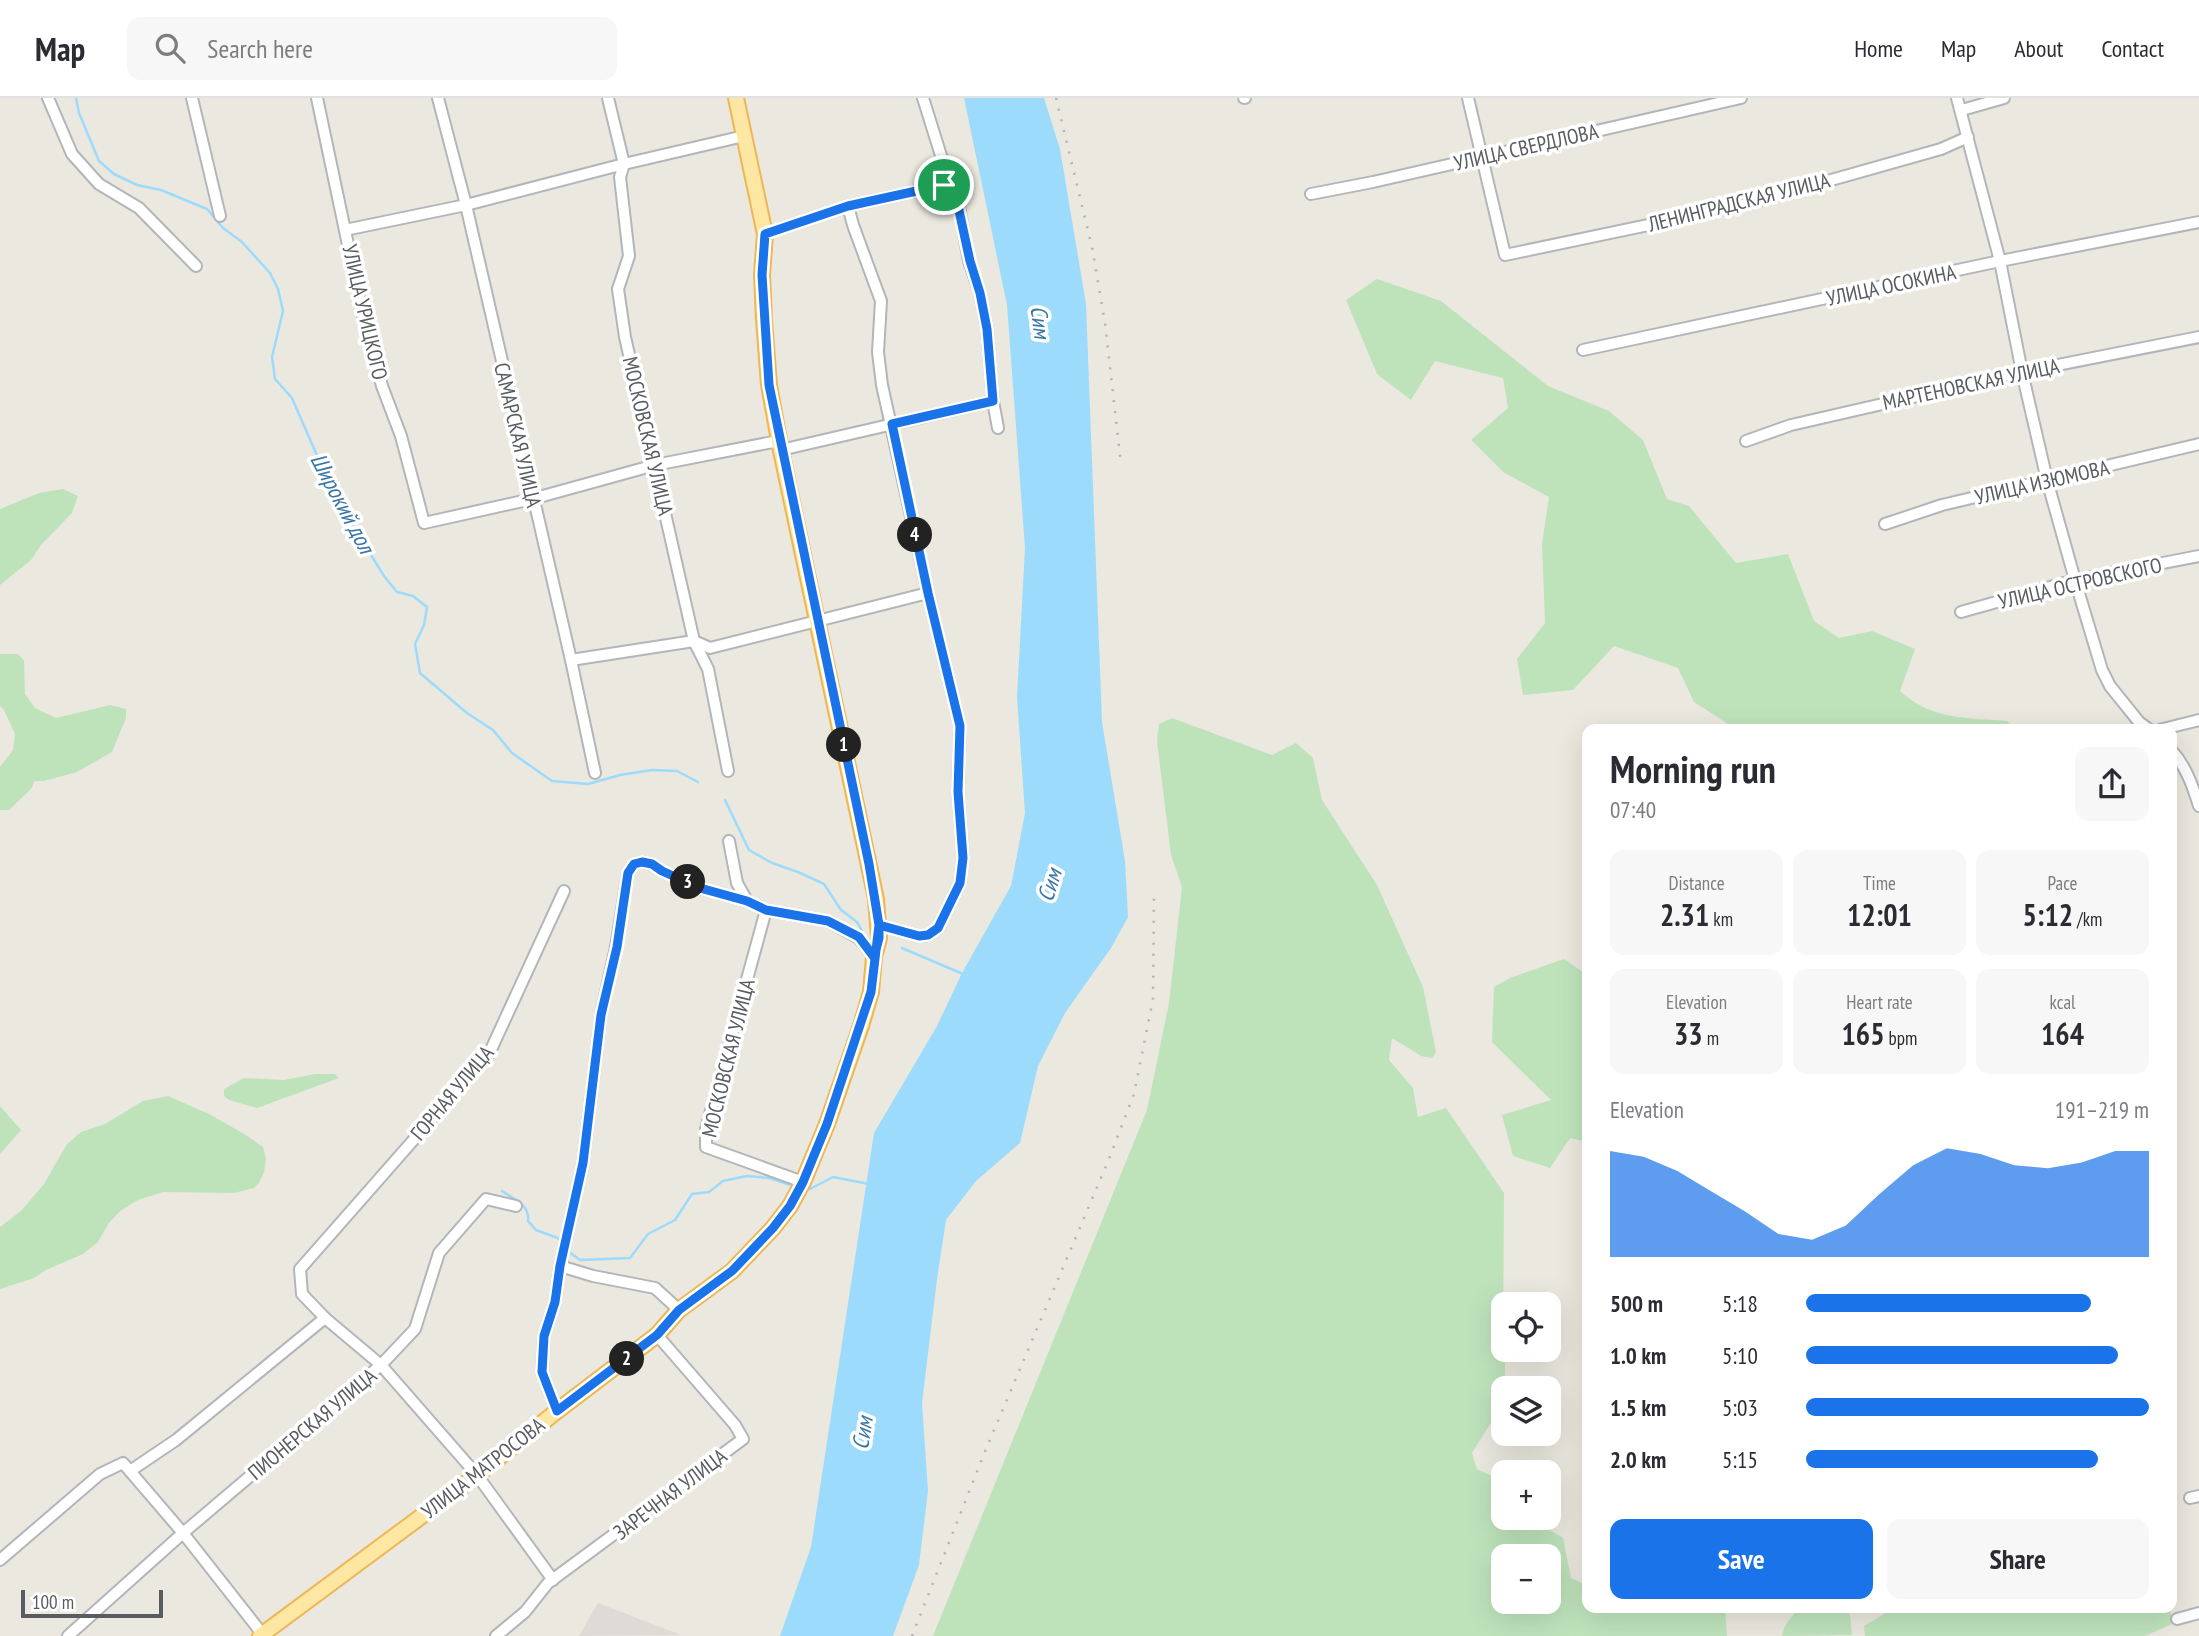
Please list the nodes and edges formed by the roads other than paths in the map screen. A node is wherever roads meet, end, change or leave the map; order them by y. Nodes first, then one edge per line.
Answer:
1 (48, 98) edge
2 (192, 98) edge
3 (317, 98) edge
4 (438, 98) edge
5 (608, 98) edge
6 (736, 98) edge
7 (923, 98) edge
8 (1468, 98) edge
9 (1741, 98) edge
10 (1958, 98) edge
11 (2004, 98) edge
12 (1962, 110) junction
13 (744, 136) junction
14 (1968, 137) junction
15 (1482, 157) junction
16 (624, 164) junction
17 (944, 185) junction
18 (1311, 194) dead end
19 (466, 205) junction
20 (848, 206) junction
21 (220, 216) dead end
22 (2199, 222) edge
23 (345, 230) junction
24 (765, 234) junction
25 (2000, 261) junction
26 (196, 266) dead end
27 (2199, 337) edge
28 (1583, 350) dead end
29 (2022, 372) junction
30 (993, 401) junction
31 (892, 424) junction
32 (999, 428) dead end
33 (1746, 441) dead end
34 (2199, 444) edge
35 (780, 446) junction
36 (655, 465) junction
37 (2047, 480) junction
38 (533, 499) junction
39 (1885, 524) dead end
40 (2199, 556) edge
41 (2075, 580) junction
42 (928, 593) junction
43 (1961, 612) dead end
44 (818, 620) junction
45 (694, 641) junction
46 (571, 660) junction
47 (2199, 720) edge
48 (2142, 724) edge
49 (2177, 726) edge
50 (2177, 757) edge
51 (728, 771) dead end
52 (595, 774) dead end
53 (2199, 807) edge
54 (729, 841) dead end
55 (564, 891) dead end
56 (747, 901) junction
57 (766, 910) junction
58 (879, 925) junction
59 (874, 957) junction
60 (803, 1182) junction
61 (516, 1206) dead end
62 (560, 1266) junction
63 (679, 1310) junction
64 (325, 1318) junction
65 (657, 1335) junction
66 (381, 1365) junction
67 (557, 1411) junction
68 (130, 1471) junction
69 (477, 1475) junction
70 (183, 1533) junction
71 (0, 1560) edge
72 (553, 1580) junction
73 (2199, 1613) edge
74 (2177, 1619) dead end
75 (68, 1636) edge
76 (262, 1636) edge
77 (496, 1636) edge

1 - 26 street
2 - 21 street
3 - 23 street, УЛИЦА УРИЦКОГО
4 - 19 street, САМАРСКАЯ УЛИЦА
5 - 16 street, МОСКОВСКАЯ УЛИЦА
6 - 13 main road, УЛИЦА МАТРОСОВА
7 - 17 street
8 - 15 street
9 - 15 street, УЛИЦА СВЕРДЛОВА
10 - 12 street
11 - 12 street
12 - 14 street
13 - 16 street
13 - 24 main road, УЛИЦА МАТРОСОВА
14 - 15 street, ЛЕНИНГРАДСКАЯ УЛИЦА
14 - 25 street
15 - 18 street, УЛИЦА СВЕРДЛОВА
16 - 19 street
16 - 36 street, МОСКОВСКАЯ УЛИЦА
17 - 20 street
17 - 30 street
19 - 23 street
19 - 38 street, САМАРСКАЯ УЛИЦА
20 - 24 street
20 - 31 street
22 - 25 street, УЛИЦА ОСОКИНА
23 - 38 street, УЛИЦА УРИЦКОГО
24 - 35 main road, УЛИЦА МАТРОСОВА
25 - 28 street, УЛИЦА ОСОКИНА
25 - 29 street
27 - 29 street, МАРТЕНОВСКАЯ УЛИЦА
29 - 33 street, МАРТЕНОВСКАЯ УЛИЦА
29 - 37 street
30 - 31 street
30 - 32 street
31 - 35 street
31 - 42 street
34 - 37 street, УЛИЦА ИЗЮМОВА
35 - 36 street
35 - 44 main road, УЛИЦА МАТРОСОВА
36 - 38 street
36 - 45 street, МОСКОВСКАЯ УЛИЦА
37 - 39 street, УЛИЦА ИЗЮМОВА
37 - 41 street
38 - 46 street, САМАРСКАЯ УЛИЦА
40 - 41 street, УЛИЦА ОСТРОВСКОГО
41 - 43 street, УЛИЦА ОСТРОВСКОГО
41 - 48 street
42 - 44 street
42 - 58 street
44 - 45 street
44 - 58 main road, УЛИЦА МАТРОСОВА
45 - 46 street
45 - 51 street, МОСКОВСКАЯ УЛИЦА
46 - 52 street, САМАРСКАЯ УЛИЦА
47 - 49 street
50 - 53 street
54 - 56 street
55 - 64 street, ГОРНАЯ УЛИЦА
56 - 57 street
56 - 62 street
57 - 59 street
57 - 60 street, МОСКОВСКАЯ УЛИЦА
58 - 59 main road, УЛИЦА МАТРОСОВА
59 - 60 main road, УЛИЦА МАТРОСОВА
60 - 63 main road, УЛИЦА МАТРОСОВА
61 - 66 street, ПИОНЕРСКАЯ УЛИЦА
62 - 63 street
62 - 67 street
63 - 65 main road, УЛИЦА МАТРОСОВА
64 - 66 street
64 - 68 street
65 - 67 main road, УЛИЦА МАТРОСОВА
65 - 72 street, ЗАРЕЧНАЯ УЛИЦА
66 - 69 street
66 - 70 street, ПИОНЕРСКАЯ УЛИЦА
67 - 69 main road, УЛИЦА МАТРОСОВА
68 - 70 street
68 - 71 street
69 - 72 street
69 - 76 main road, УЛИЦА МАТРОСОВА
70 - 75 street, ПИОНЕРСКАЯ УЛИЦА
70 - 76 street
72 - 77 street, ЗАРЕЧНАЯ УЛИЦА
73 - 74 street

